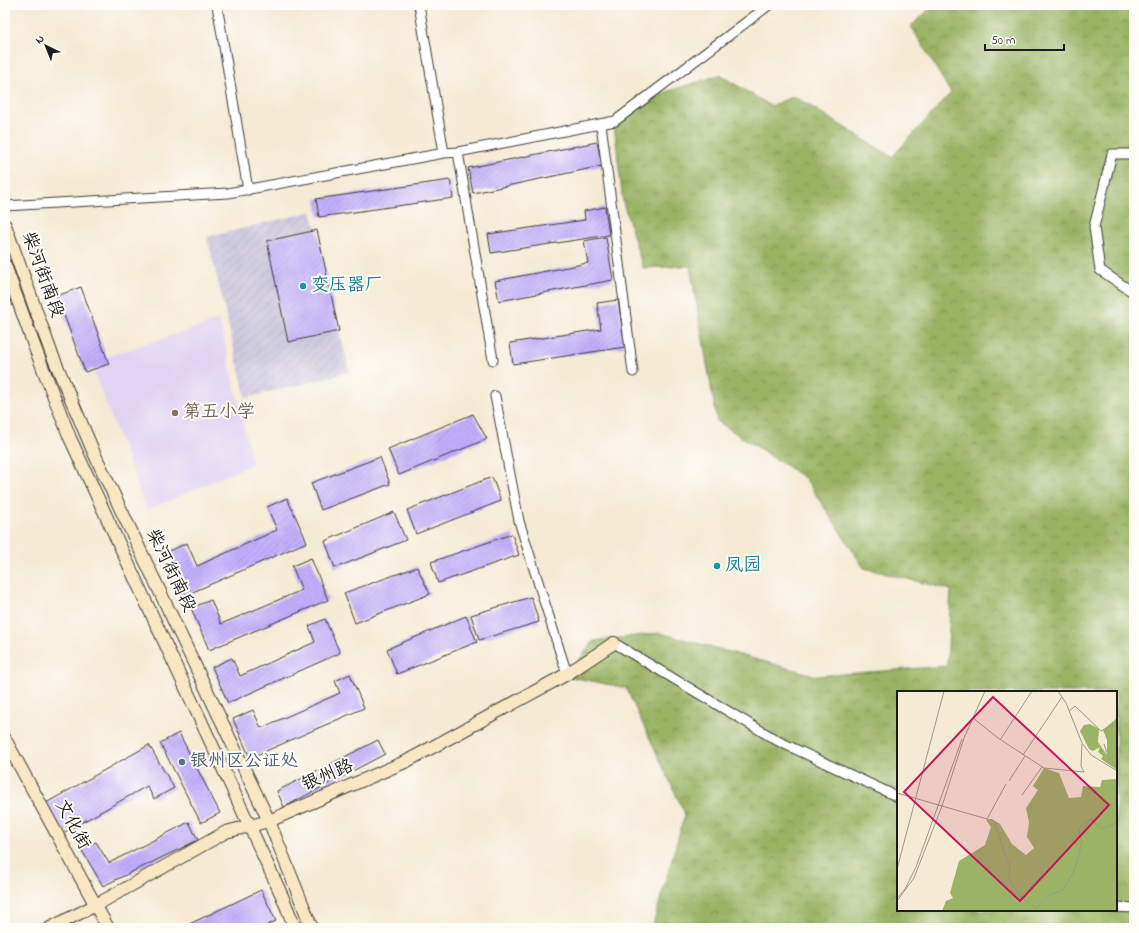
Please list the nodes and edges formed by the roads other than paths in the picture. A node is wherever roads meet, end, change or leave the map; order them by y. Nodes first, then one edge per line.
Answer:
1 (217, 5) edge
2 (419, 5) edge
3 (769, 5) edge
4 (602, 124) junction
5 (458, 152) junction
6 (444, 153) junction
7 (1134, 154) edge
8 (248, 190) junction
9 (5, 206) edge
10 (5, 225) edge
11 (5, 265) edge
12 (1134, 293) edge
13 (493, 360) dead end
14 (633, 372) dead end
15 (494, 396) dead end
16 (614, 643) joint
17 (567, 674) junction
18 (5, 739) edge
19 (897, 797) edge
20 (269, 820) junction
21 (250, 826) junction
22 (96, 905) junction
23 (1117, 907) edge
24 (1134, 908) edge
25 (50, 928) edge
26 (108, 928) edge
27 (295, 928) edge
28 (312, 928) edge

1 - 8 street
2 - 6 street
3 - 4 street
4 - 5 street
4 - 14 street
5 - 6 street
5 - 13 street
6 - 8 street
7 - 12 street
8 - 9 street
10 - 20 main road, 柴河街南段
11 - 21 main road, 柴河街南段
15 - 17 street
16 - 17 main road, 银州路
16 - 19 street
17 - 20 main road, 银州路
18 - 22 main road, 文化街
20 - 21 main road, 银州路
20 - 28 main road, 柴河街南段
21 - 22 main road, 银州路
21 - 27 main road, 柴河街南段
22 - 25 main road, 银州路
22 - 26 main road, 文化街
23 - 24 street

